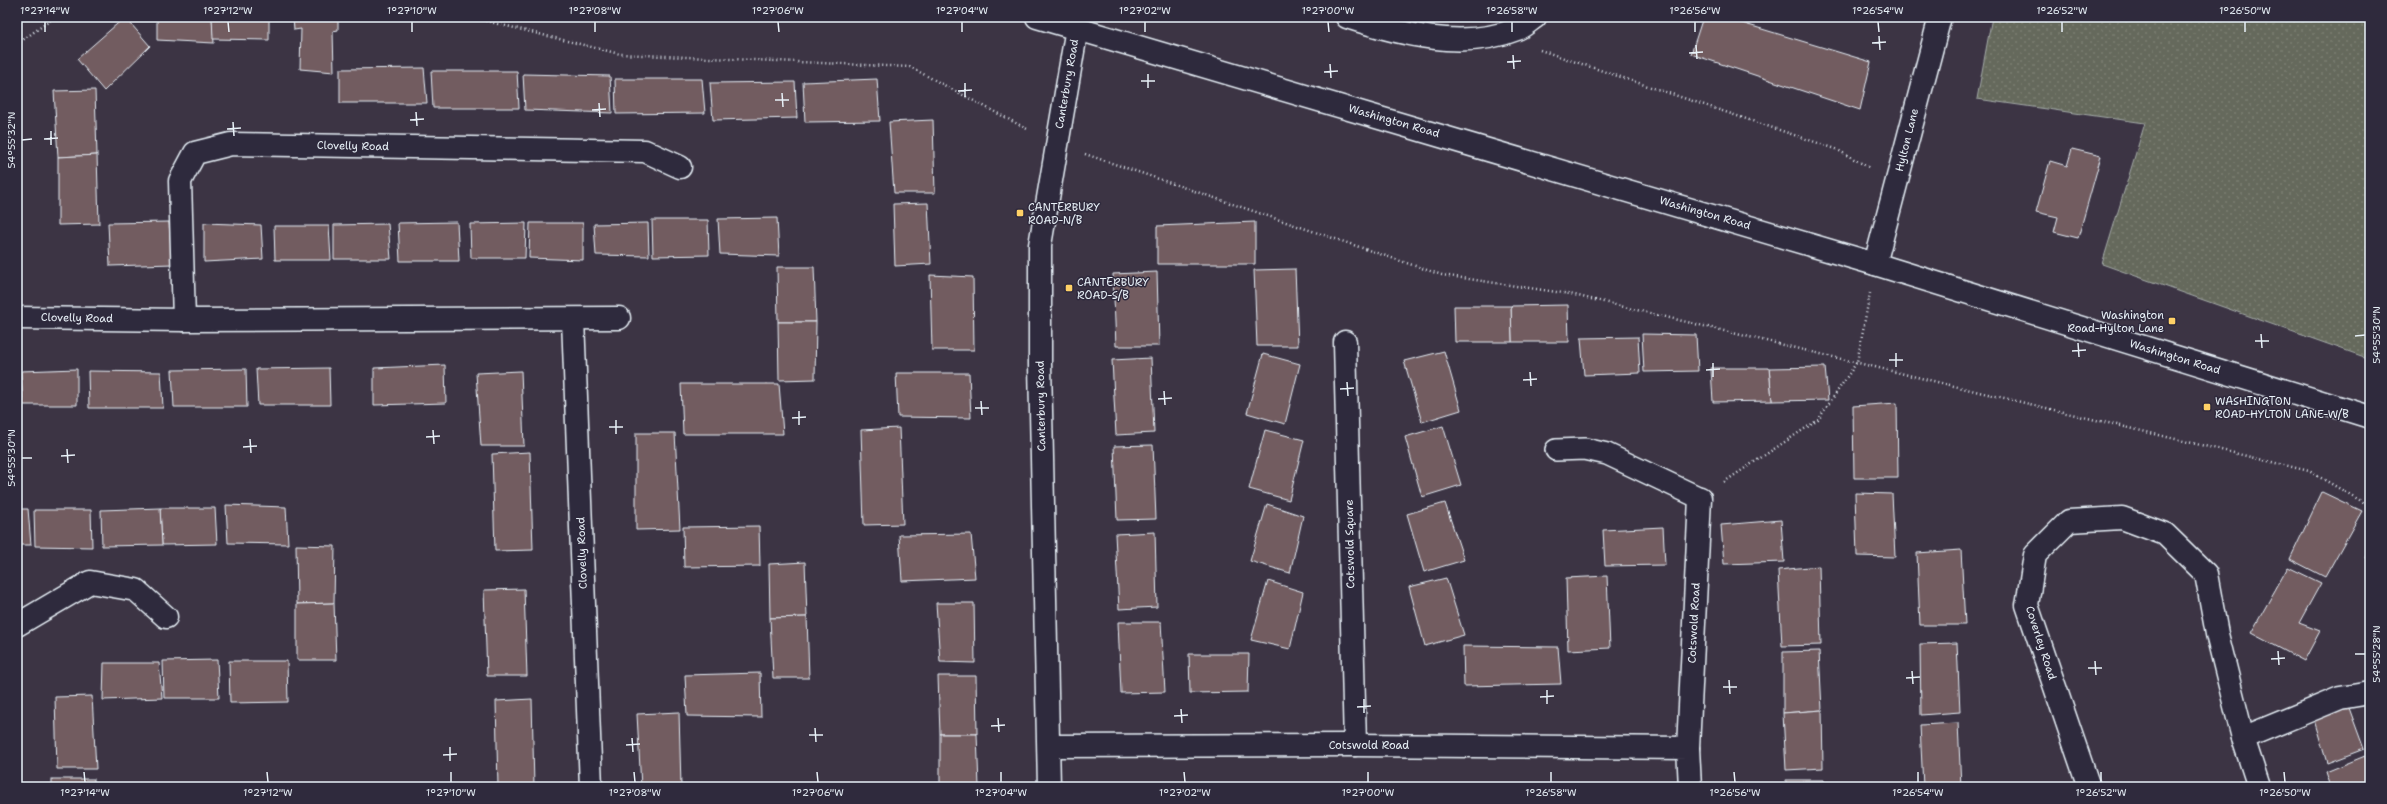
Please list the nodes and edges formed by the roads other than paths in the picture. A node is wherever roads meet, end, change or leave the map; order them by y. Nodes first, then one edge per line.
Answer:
1 (1037, 17) edge
2 (1347, 17) edge
3 (1940, 17) edge
4 (1526, 23) edge
5 (1077, 28) junction
6 (680, 167) dead end
7 (1875, 264) junction
8 (17, 318) edge
9 (619, 318) dead end
10 (572, 319) junction
11 (184, 320) junction
12 (1345, 342) dead end
13 (2370, 417) edge
14 (1556, 450) dead end
15 (1700, 498) joint
16 (166, 618) dead end
17 (17, 625) edge
18 (2370, 693) edge
19 (2243, 738) junction
20 (1355, 745) junction
21 (1050, 746) junction
22 (1688, 748) junction
23 (591, 787) edge
24 (1049, 787) edge
25 (1690, 787) edge
26 (2089, 787) edge
27 (2259, 787) edge

1 - 5 street, Washington Road
2 - 4 street
3 - 7 street, Hylton Lane
5 - 7 street, Washington Road
5 - 21 street, Canterbury Road
6 - 11 street, Clovelly Road
7 - 13 street, Washington Road
8 - 11 street, Clovelly Road
9 - 10 street, Clovelly Road
10 - 11 street, Clovelly Road
10 - 23 street, Clovelly Road
12 - 20 street, Cotswold Square
14 - 15 lane
15 - 22 street, Cotswold Road
16 - 17 street
18 - 19 street
19 - 26 street, Coverley Road
19 - 27 street, Coverley Road
20 - 21 street, Cotswold Road
20 - 22 street, Cotswold Road
21 - 24 street, Canterbury Road
22 - 25 street, Cotswold Road

